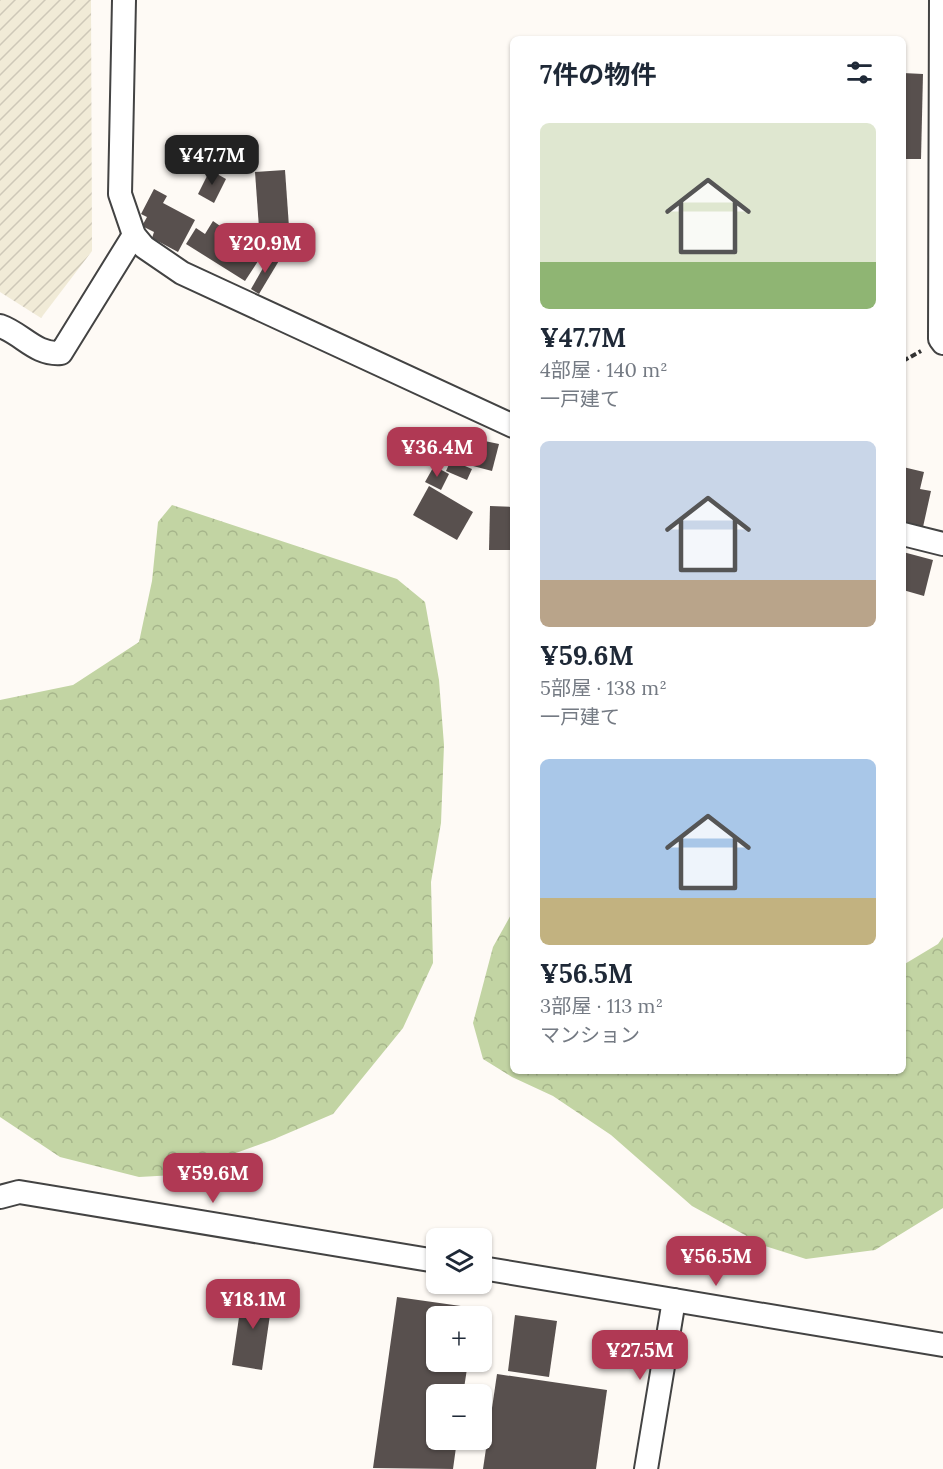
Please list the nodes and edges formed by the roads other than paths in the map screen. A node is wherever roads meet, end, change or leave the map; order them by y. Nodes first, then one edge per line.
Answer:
1 (124, 0) edge
2 (941, 0) edge
3 (941, 68) edge
4 (134, 235) junction
5 (0, 326) edge
6 (943, 343) edge
7 (510, 425) edge
8 (906, 535) edge
9 (943, 544) edge
10 (0, 1197) edge
11 (426, 1259) edge
12 (492, 1270) edge
13 (674, 1300) junction
14 (943, 1345) edge
15 (646, 1469) edge

1 - 4 street
2 - 3 street
3 - 6 street
4 - 5 street
4 - 7 street
8 - 9 street
10 - 11 street
12 - 13 street
13 - 14 street
13 - 15 street

